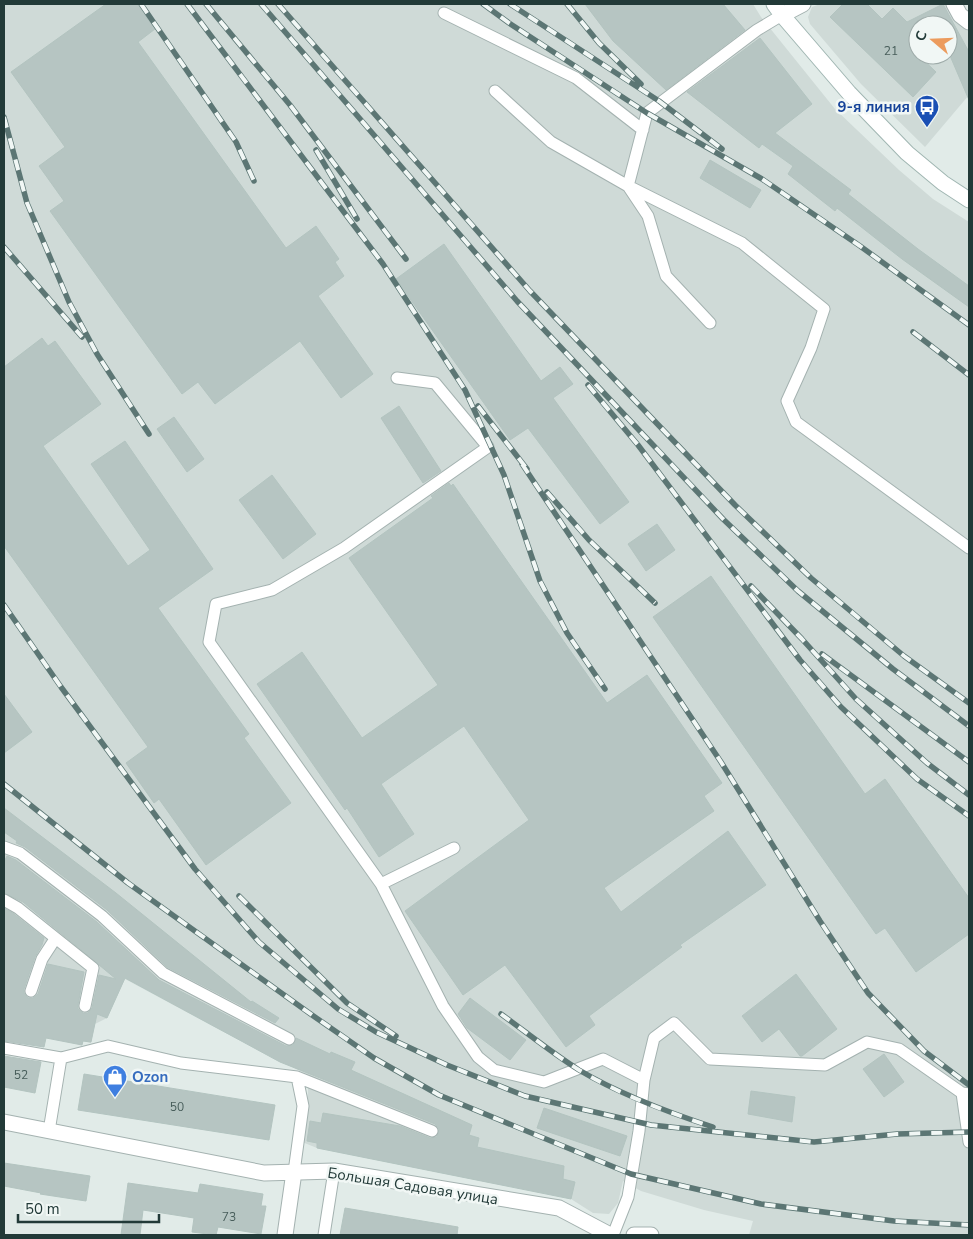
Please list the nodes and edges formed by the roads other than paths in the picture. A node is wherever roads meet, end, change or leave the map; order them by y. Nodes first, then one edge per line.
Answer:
1 (803, 4) edge
2 (954, 4) edge
3 (778, 9) edge
4 (444, 13) dead end
5 (969, 22) edge
6 (495, 91) dead end
7 (642, 130) junction
8 (628, 186) junction
9 (969, 200) edge
10 (710, 323) dead end
11 (397, 378) dead end
12 (969, 548) edge
13 (4, 848) edge
14 (454, 848) dead end
15 (381, 884) junction
16 (4, 900) edge
17 (54, 939) junction
18 (31, 991) dead end
19 (85, 1006) dead end
20 (289, 1039) dead end
21 (4, 1048) edge
22 (61, 1058) junction
23 (297, 1077) junction
24 (644, 1080) junction
25 (965, 1093) edge
26 (4, 1122) edge
27 (49, 1131) junction
28 (432, 1131) dead end
29 (969, 1142) edge
30 (294, 1172) junction
31 (334, 1172) junction
32 (285, 1235) edge
33 (324, 1235) edge
34 (611, 1235) edge
35 (634, 1235) edge
36 (651, 1235) edge

1 - 3 street
2 - 5 street
3 - 7 lane
3 - 9 street
4 - 7 lane
6 - 8 lane
7 - 8 lane
8 - 10 lane
8 - 12 lane
11 - 15 lane
13 - 20 lane
14 - 15 lane
15 - 24 lane
16 - 17 lane
17 - 18 lane
17 - 19 lane
21 - 22 lane
22 - 23 lane
22 - 27 lane
23 - 28 lane
23 - 30 lane
24 - 25 lane
24 - 34 lane
25 - 29 lane
26 - 27 street, Большая Садовая улица
27 - 30 street, Большая Садовая улица
30 - 31 street, Большая Садовая улица
30 - 32 street
31 - 33 lane
31 - 34 street, Большая Садовая улица
35 - 36 street

